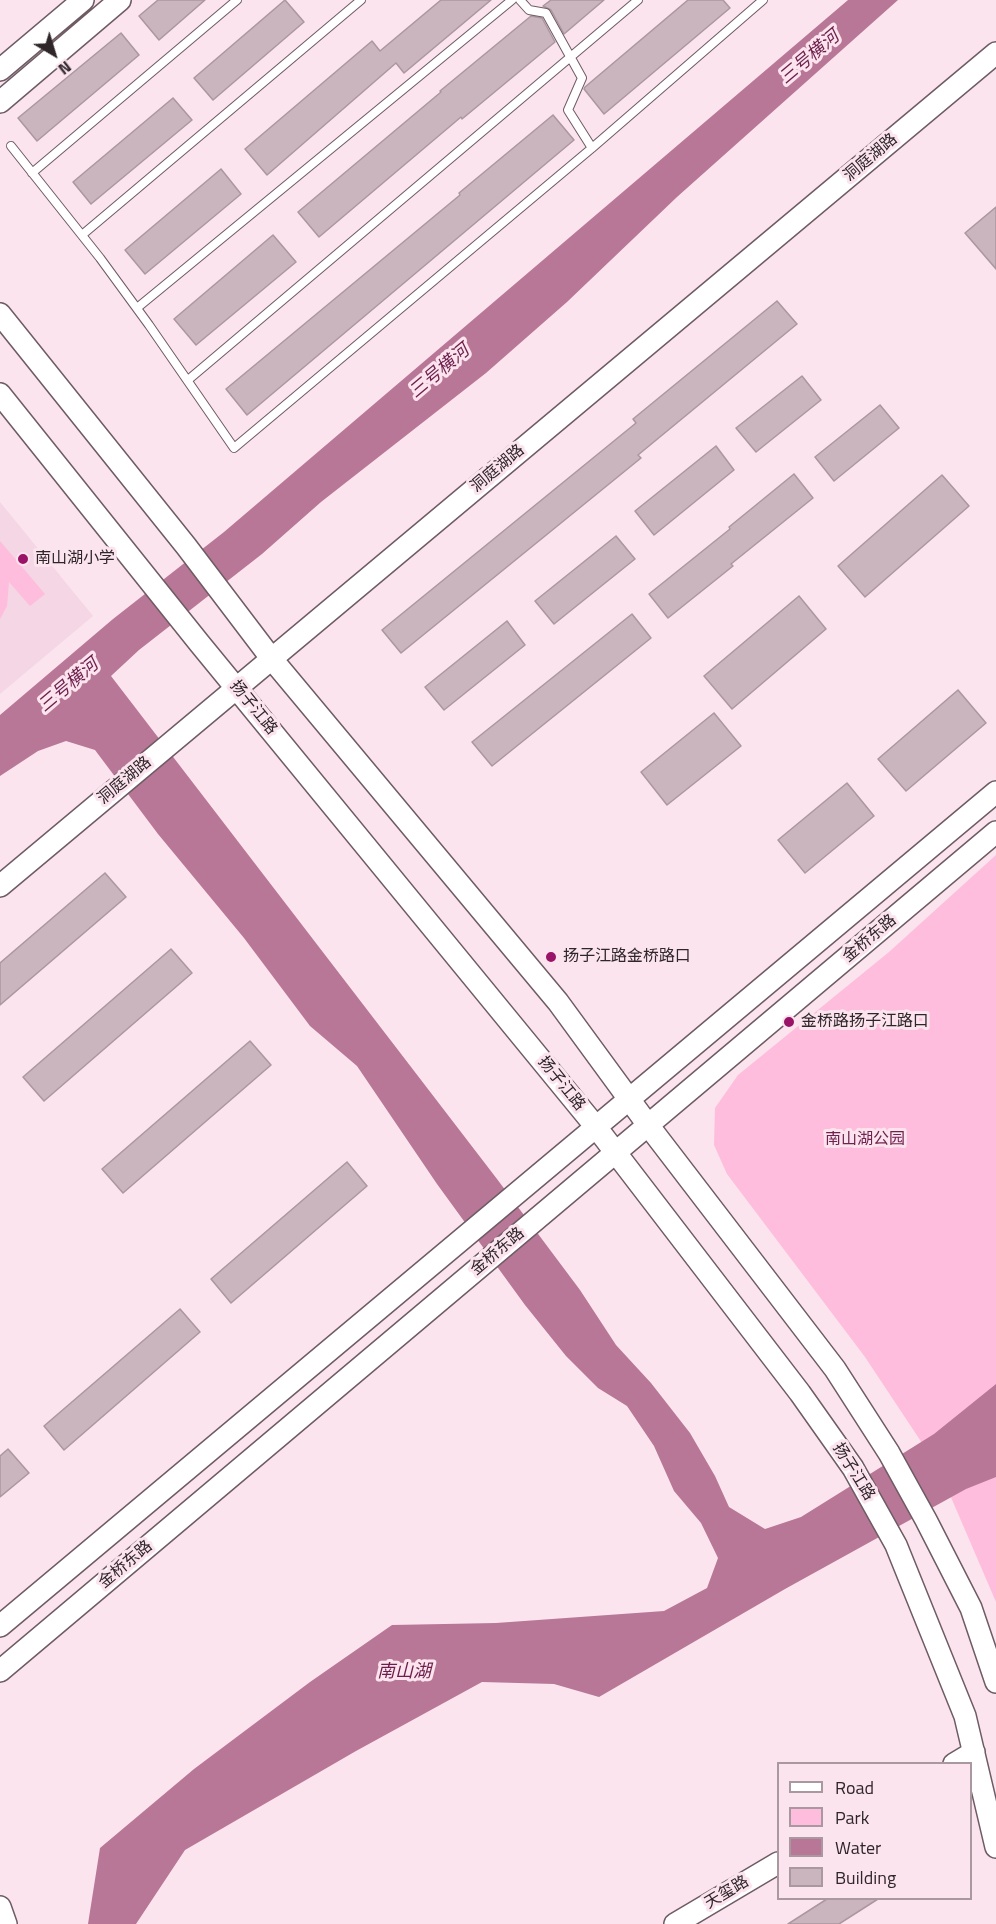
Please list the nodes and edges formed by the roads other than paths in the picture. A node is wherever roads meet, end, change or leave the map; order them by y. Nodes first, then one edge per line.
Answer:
1 (83, 0) edge
2 (120, 0) edge
3 (237, 0) edge
4 (361, 0) edge
5 (512, 0) edge
6 (520, 0) edge
7 (638, 0) edge
8 (763, 0) edge
9 (996, 53) edge
10 (571, 56) junction
11 (0, 70) edge
12 (0, 102) edge
13 (11, 146) dead end
14 (592, 148) junction
15 (32, 173) junction
16 (82, 236) junction
17 (137, 308) junction
18 (0, 315) edge
19 (188, 380) junction
20 (0, 394) edge
21 (271, 658) junction
22 (236, 688) junction
23 (996, 792) edge
24 (996, 832) edge
25 (0, 886) edge
26 (629, 1099) junction
27 (648, 1125) junction
28 (596, 1127) junction
29 (616, 1154) junction
30 (0, 1626) edge
31 (0, 1671) edge
32 (996, 1682) edge
33 (974, 1752) junction
34 (957, 1762) edge
35 (996, 1847) edge
36 (777, 1864) edge
37 (0, 1906) edge
38 (6, 1924) edge
39 (675, 1924) edge

1 - 11 street
2 - 12 street
3 - 15 lane
4 - 16 lane
5 - 17 lane
6 - 10 lane
7 - 10 lane
8 - 14 lane
9 - 21 street, 洞庭湖路
10 - 14 lane
10 - 19 lane
13 - 15 lane
14 - 19 lane
15 - 16 lane
16 - 17 lane
17 - 19 lane
18 - 21 street
20 - 22 street, 扬子江路
21 - 22 street, 洞庭湖路
21 - 26 street
22 - 25 street, 洞庭湖路
22 - 28 street, 扬子江路
23 - 26 street, 金桥东路
24 - 27 street, 金桥东路
26 - 27 street
26 - 28 street, 金桥东路
27 - 29 street, 金桥东路
27 - 32 street
28 - 29 street, 扬子江路
28 - 30 street, 金桥东路
29 - 31 street, 金桥东路
29 - 33 street, 扬子江路
33 - 34 street
33 - 35 street, 扬子江路
36 - 39 street, 天玺路
37 - 38 street

